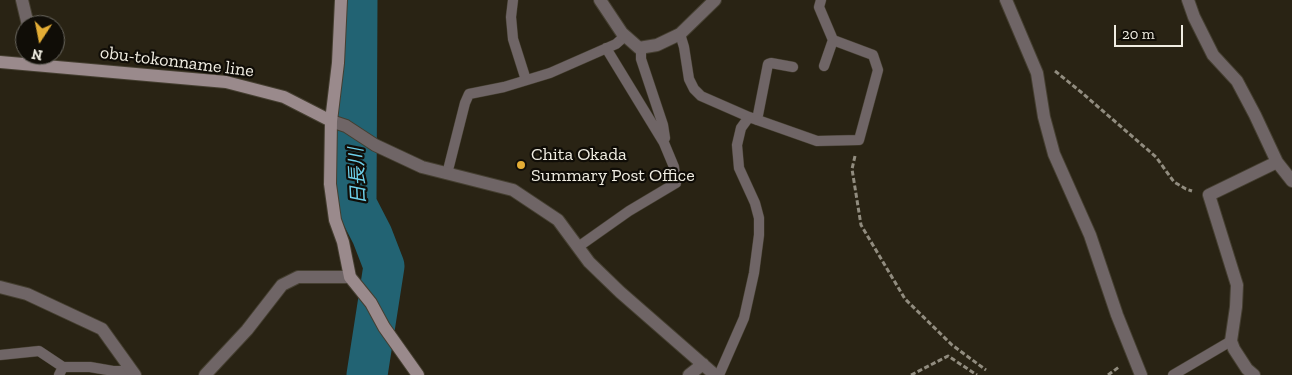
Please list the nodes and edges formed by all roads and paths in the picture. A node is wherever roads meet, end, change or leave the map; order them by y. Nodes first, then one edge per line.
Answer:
1 (22, 0) edge
2 (341, 0) edge
3 (513, 0) edge
4 (600, 0) edge
5 (715, 0) edge
6 (821, 0) edge
7 (1006, 0) edge
8 (1188, 0) edge
9 (26, 15) edge
10 (680, 34) junction
11 (625, 36) junction
12 (834, 40) junction
13 (642, 47) junction
14 (606, 48) junction
15 (15, 61) edge
16 (0, 62) edge
17 (65, 63) edge
18 (824, 66) dead end
19 (793, 67) dead end
20 (1053, 68) dead end
21 (526, 80) junction
22 (753, 118) junction
23 (331, 121) junction
24 (859, 140) junction
25 (663, 141) junction
26 (1277, 162) junction
27 (447, 174) junction
28 (1292, 181) edge
29 (1209, 195) junction
30 (578, 247) junction
31 (350, 278) junction
32 (0, 287) edge
33 (1231, 341) junction
34 (0, 354) edge
35 (703, 364) junction
36 (986, 370) dead end
37 (61, 371) edge
38 (133, 372) edge
39 (205, 375) edge
40 (418, 375) edge
41 (690, 375) edge
42 (717, 375) edge
43 (911, 375) edge
44 (977, 375) edge
45 (1141, 375) edge
46 (1173, 375) edge
47 (1254, 375) edge

1 - 9 street
2 - 23 main road
3 - 21 lane
4 - 11 street
5 - 10 street
6 - 12 lane
7 - 45 street
8 - 26 street
10 - 13 street
10 - 22 lane
11 - 13 street
11 - 14 lane
12 - 18 lane
12 - 24 lane
13 - 25 lane
14 - 21 lane
14 - 25 lane
15 - 16 main road, obu-tokonname line
17 - 23 main road, obu-tokonname line
19 - 22 lane
20 - 29 path
21 - 27 lane
22 - 24 lane
22 - 42 lane
23 - 27 street
23 - 31 main road
24 - 36 path
25 - 30 lane
26 - 28 street
26 - 29 street
27 - 30 street
29 - 33 street
30 - 35 street
31 - 39 street
31 - 40 main road
32 - 38 street
33 - 46 lane
33 - 47 street
34 - 37 lane
35 - 41 street
35 - 42 street
37 - 38 lane
43 - 44 path

